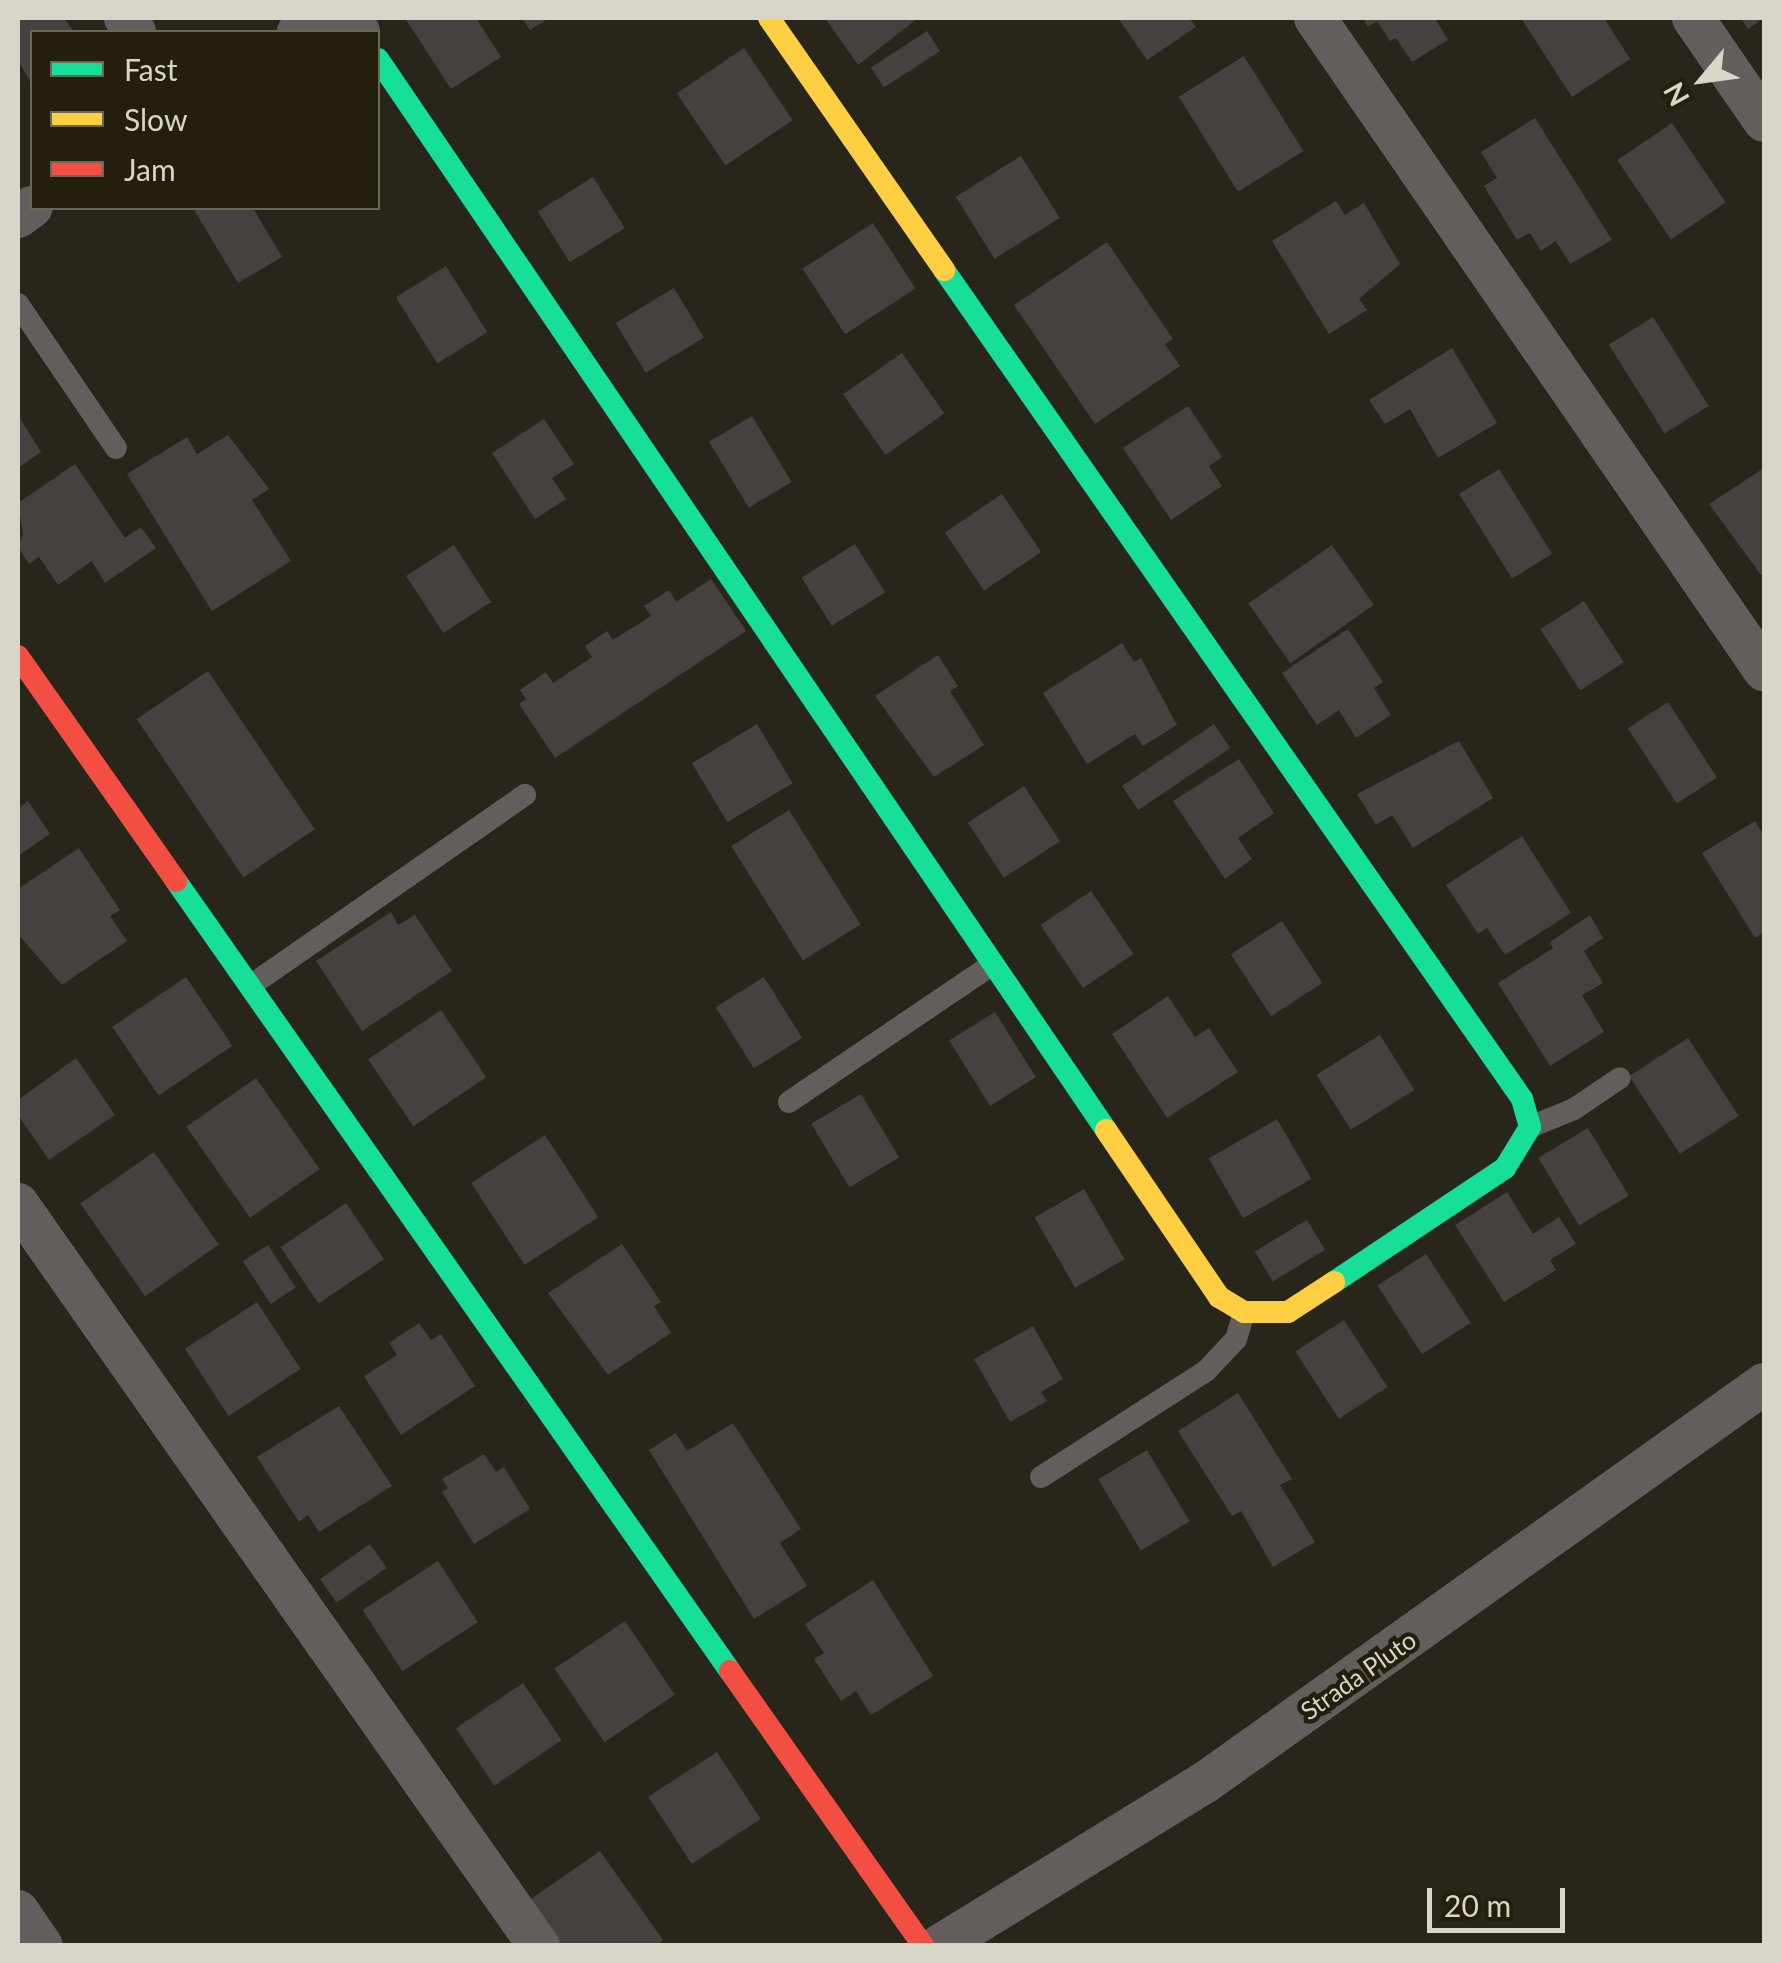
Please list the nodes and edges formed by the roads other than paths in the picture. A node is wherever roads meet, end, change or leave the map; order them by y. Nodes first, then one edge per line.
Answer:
1 (770, 18) edge
2 (1315, 18) edge
3 (1692, 18) edge
4 (380, 63) edge
5 (1764, 121) edge
6 (18, 304) edge
7 (116, 448) dead end
8 (18, 656) edge
9 (1764, 670) edge
10 (525, 795) dead end
11 (995, 962) junction
12 (250, 986) junction
13 (1620, 1078) dead end
14 (789, 1102) dead end
15 (1530, 1126) junction
16 (18, 1204) edge
17 (1244, 1312) junction
18 (1764, 1384) edge
19 (1041, 1477) dead end
20 (18, 1911) edge
21 (42, 1946) edge
22 (539, 1946) edge
23 (923, 1946) edge
24 (938, 1946) edge

1 - 15 street
2 - 9 street
3 - 5 street
4 - 11 street
6 - 7 lane
8 - 12 street
10 - 12 lane
11 - 14 lane
11 - 17 street
12 - 23 street
13 - 15 lane
15 - 17 street
16 - 22 street
17 - 19 lane
18 - 24 street, Strada Pluto
20 - 21 street

